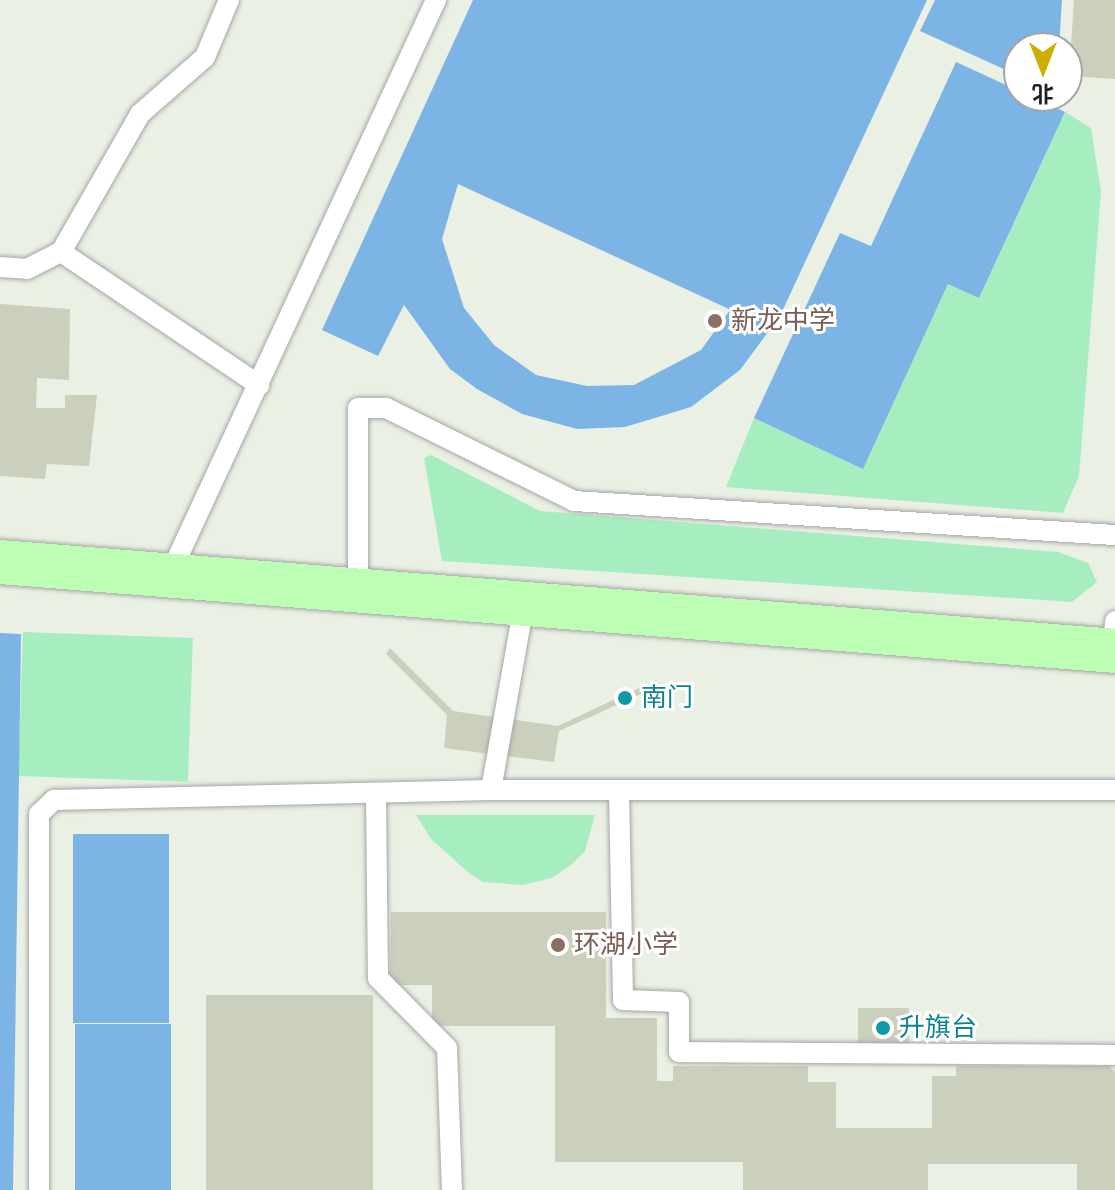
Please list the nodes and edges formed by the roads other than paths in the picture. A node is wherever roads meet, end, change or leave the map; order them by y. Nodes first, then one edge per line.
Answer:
1 (229, 0) edge
2 (436, 0) edge
3 (61, 252) junction
4 (0, 267) edge
5 (259, 385) junction
6 (1115, 535) edge
7 (0, 562) edge
8 (169, 576) junction
9 (358, 591) junction
10 (524, 604) junction
11 (1114, 641) edge
12 (491, 790) junction
13 (619, 790) junction
14 (1115, 790) edge
15 (376, 793) junction
16 (1115, 1055) edge
17 (39, 1190) edge
18 (452, 1190) edge

1 - 3 lane
2 - 5 lane
3 - 4 lane
3 - 5 lane
5 - 8 lane
6 - 9 lane
7 - 8 street
8 - 9 street
9 - 10 street
10 - 11 street
10 - 12 lane
12 - 13 lane
12 - 15 lane
13 - 14 lane
13 - 16 lane
15 - 17 lane
15 - 18 lane

